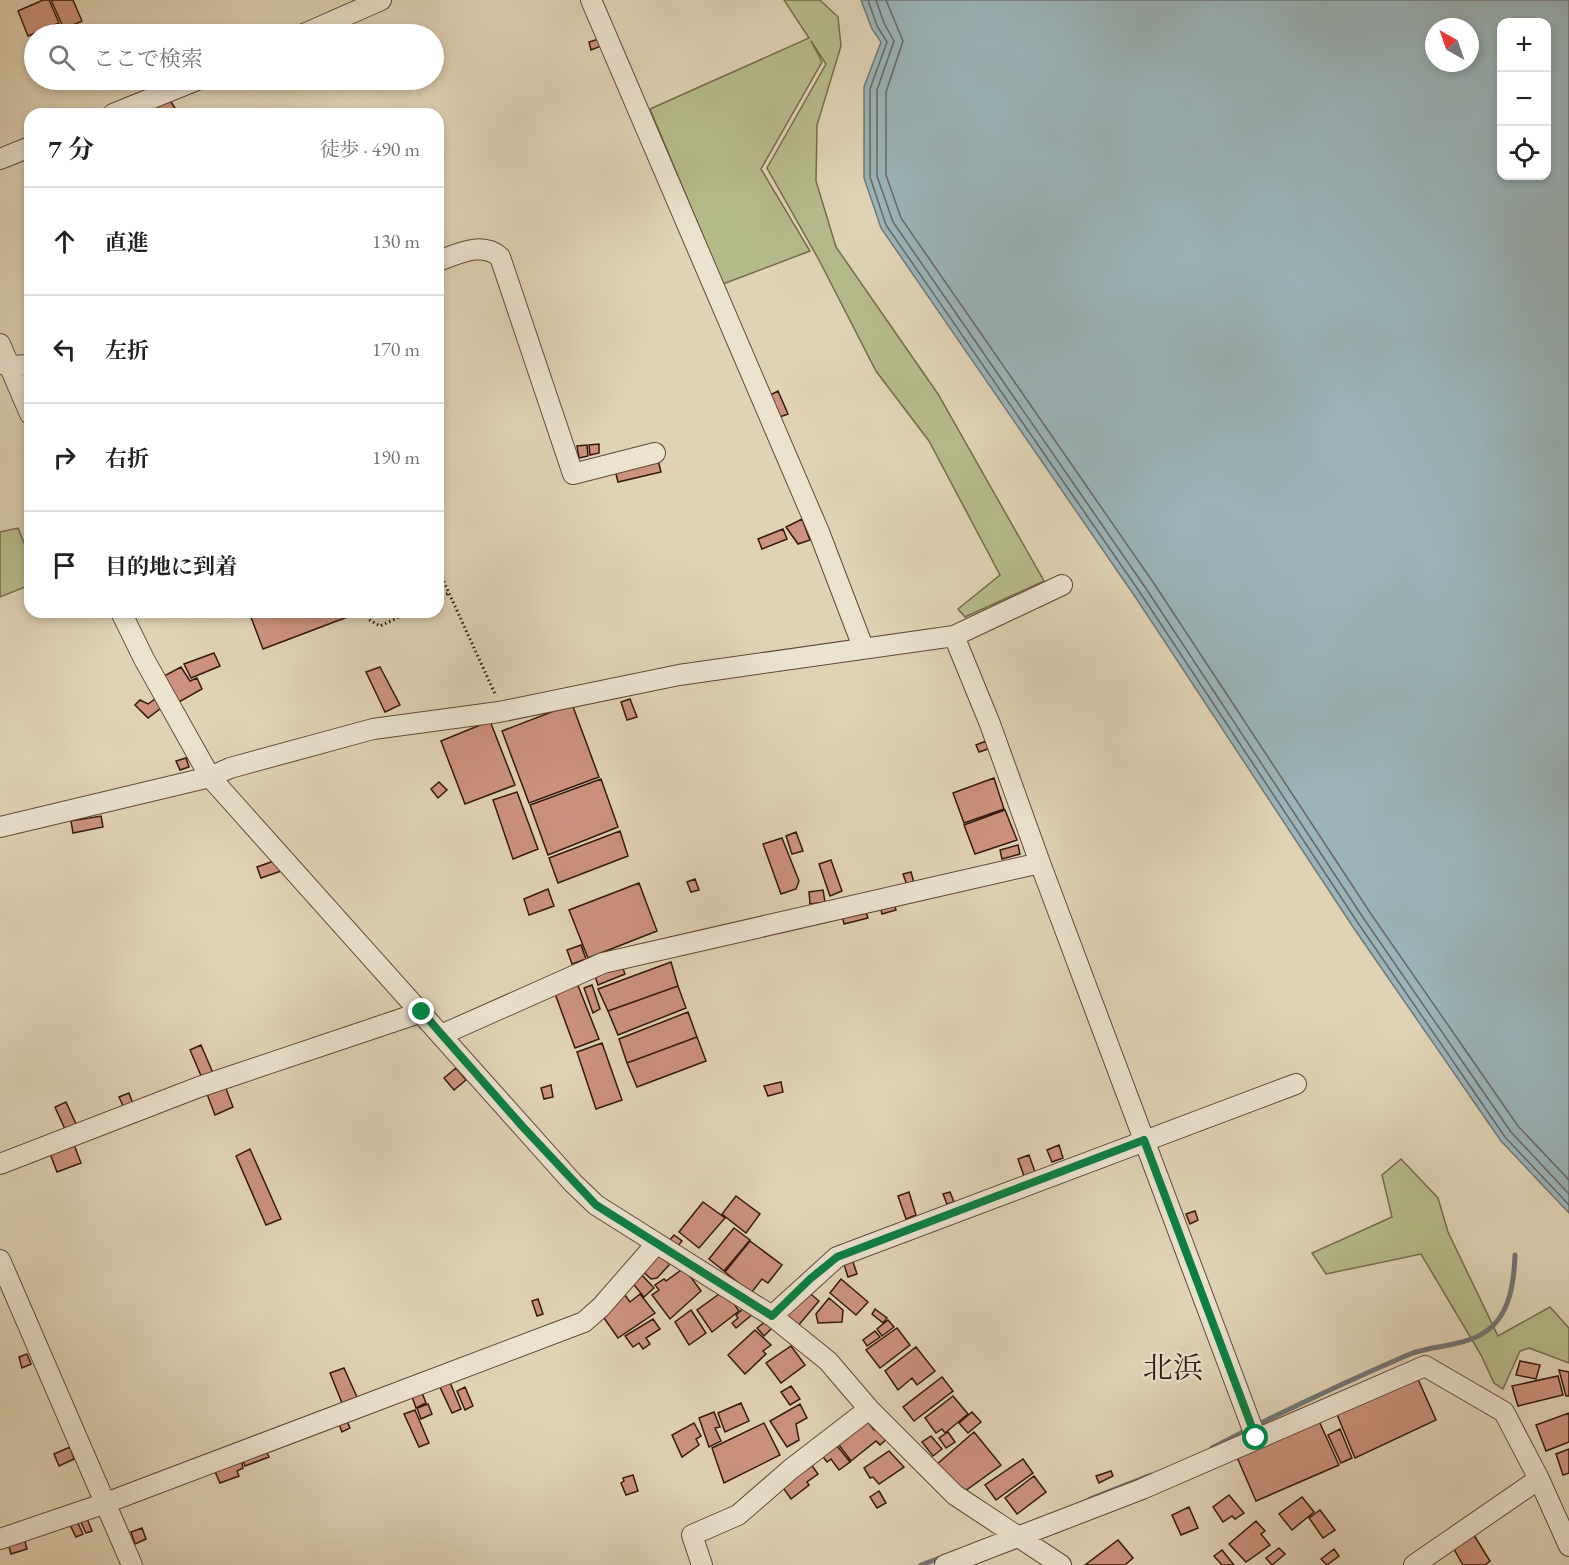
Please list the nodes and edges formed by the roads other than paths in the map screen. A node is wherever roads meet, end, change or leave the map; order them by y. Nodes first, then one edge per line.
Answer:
1 (381, 0) edge
2 (591, 0) edge
3 (327, 24) edge
4 (172, 90) edge
5 (128, 108) edge
6 (24, 149) edge
7 (0, 159) edge
8 (444, 259) edge
9 (0, 344) edge
10 (4, 364) edge
11 (24, 365) edge
12 (24, 402) edge
13 (655, 453) dead end
14 (1062, 585) dead end
15 (124, 618) edge
16 (954, 636) junction
17 (863, 647) junction
18 (210, 777) junction
19 (0, 827) edge
20 (1040, 863) junction
21 (422, 1012) junction
22 (441, 1035) junction
23 (1296, 1084) dead end
24 (1144, 1140) junction
25 (0, 1164) edge
26 (656, 1244) junction
27 (0, 1260) edge
28 (772, 1316) junction
29 (869, 1409) junction
30 (1254, 1432) junction
31 (1539, 1479) junction
32 (103, 1504) junction
33 (1011, 1532) junction
34 (0, 1539) edge
35 (1569, 1546) edge
36 (132, 1565) edge
37 (702, 1565) edge
38 (945, 1565) edge
39 (1061, 1565) edge
40 (1414, 1565) edge

1 - 3 street
2 - 17 street
4 - 5 street
6 - 7 street
8 - 13 street
9 - 10 street
10 - 11 street
10 - 12 street
14 - 16 street
15 - 18 street
16 - 17 street
16 - 20 street
17 - 18 street
18 - 19 street
18 - 21 street
20 - 22 street
20 - 24 street
21 - 22 street
21 - 25 street
22 - 26 street
23 - 24 street
24 - 28 street
24 - 30 street
26 - 28 street
26 - 32 street
27 - 32 street
28 - 29 street
29 - 33 street
29 - 37 street
30 - 31 street
30 - 33 street
31 - 35 street
31 - 40 street
32 - 34 street
32 - 36 street
33 - 38 street
33 - 39 street

